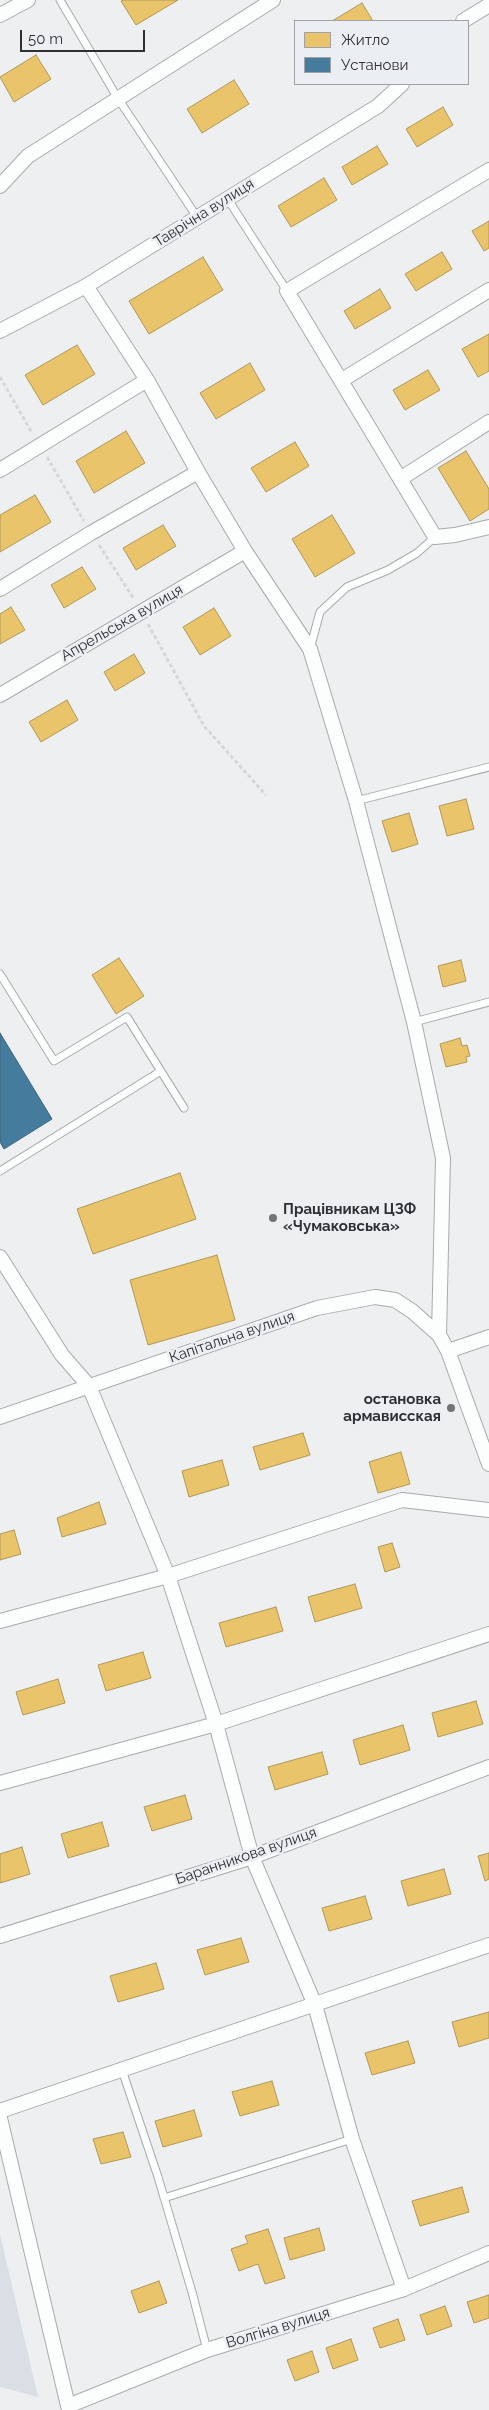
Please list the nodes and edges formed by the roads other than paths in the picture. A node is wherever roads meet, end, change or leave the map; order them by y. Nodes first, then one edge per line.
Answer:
1 (28, 0) edge
2 (60, 0) edge
3 (273, 0) edge
4 (489, 5) edge
5 (0, 16) edge
6 (465, 20) edge
7 (401, 85) edge
8 (117, 97) junction
9 (489, 170) edge
10 (0, 186) edge
11 (227, 198) junction
12 (197, 217) junction
13 (86, 286) junction
14 (287, 290) junction
15 (489, 290) edge
16 (0, 331) edge
17 (147, 380) junction
18 (342, 380) junction
19 (489, 422) edge
20 (0, 470) edge
21 (198, 472) junction
22 (400, 479) junction
23 (489, 527) edge
24 (435, 537) junction
25 (245, 551) junction
26 (0, 589) edge
27 (310, 650) junction
28 (0, 695) edge
29 (489, 766) edge
30 (356, 801) junction
31 (0, 974) edge
32 (489, 1002) edge
33 (414, 1022) junction
34 (161, 1071) junction
35 (184, 1108) dead end
36 (0, 1171) edge
37 (0, 1257) edge
38 (440, 1335) junction
39 (489, 1337) edge
40 (448, 1351) junction
41 (89, 1386) junction
42 (0, 1417) edge
43 (489, 1464) edge
44 (489, 1510) edge
45 (168, 1576) junction
46 (0, 1621) edge
47 (489, 1634) edge
48 (216, 1724) junction
49 (489, 1767) edge
50 (0, 1782) edge
51 (252, 1857) junction
52 (0, 1936) edge
53 (489, 1945) edge
54 (315, 2005) junction
55 (122, 2070) junction
56 (0, 2111) edge
57 (0, 2118) edge
58 (352, 2139) junction
59 (164, 2198) junction
60 (489, 2253) edge
61 (404, 2289) junction
62 (207, 2350) junction
63 (69, 2408) edge

1 - 5 street
2 - 8 lane
3 - 8 street
4 - 6 street
7 - 11 street, Таврічна вулиця
8 - 10 street
8 - 12 lane
9 - 14 street
11 - 12 street, Таврічна вулиця
11 - 14 lane
12 - 13 street, Таврічна вулиця
13 - 16 street, Таврічна вулиця
13 - 17 street
14 - 18 street
15 - 18 street
17 - 20 street
17 - 21 street
18 - 22 street
19 - 22 street
21 - 25 street
21 - 26 street
22 - 24 street
23 - 24 street
24 - 27 lane
25 - 27 street
25 - 28 street, Апрельська вулиця
27 - 30 street
29 - 30 lane
30 - 33 street
31 - 34 lane
32 - 33 lane
33 - 38 street
34 - 35 lane
34 - 36 lane
37 - 41 street
38 - 40 street, Капітальна вулиця
38 - 41 street, Капітальна вулиця
39 - 40 street
40 - 43 street, Капітальна вулиця
41 - 42 street, Капітальна вулиця
41 - 45 street
44 - 45 street
45 - 46 street
45 - 48 street
47 - 48 street
48 - 50 street
48 - 51 street
49 - 51 street, Баранникова вулиця
51 - 52 street, Баранникова вулиця
51 - 54 street
53 - 54 street
54 - 55 street
54 - 58 street
55 - 56 street
55 - 59 lane
57 - 63 street
58 - 59 lane
58 - 61 street
59 - 62 lane
60 - 61 street, Волгіна вулиця
61 - 62 street, Волгіна вулиця
62 - 63 street, Волгіна вулиця

